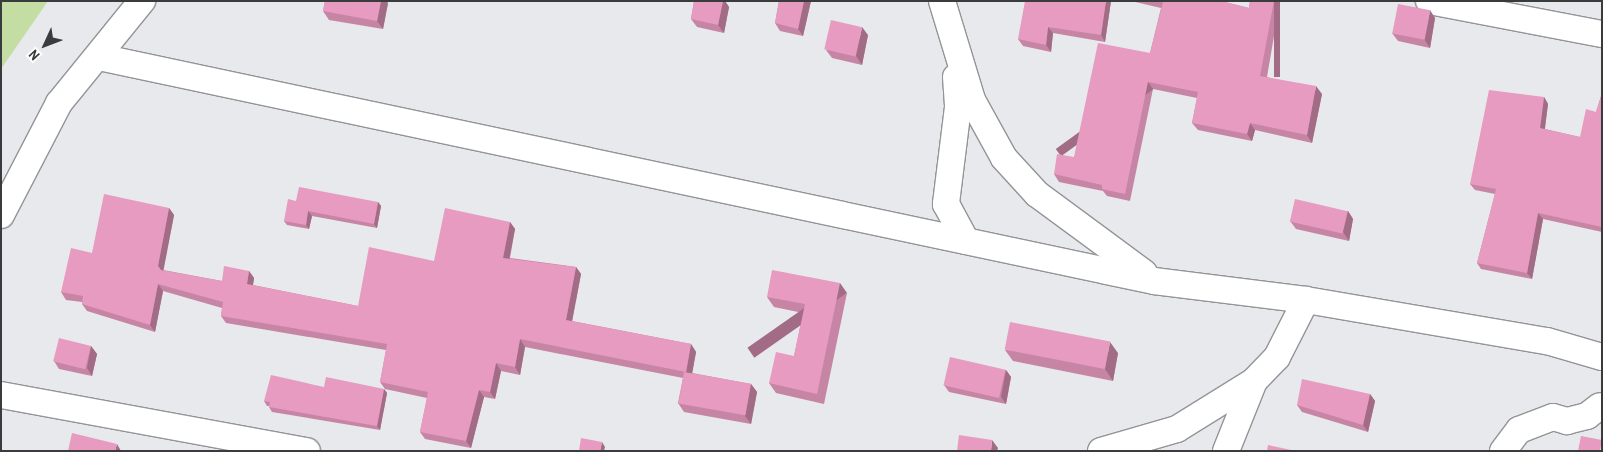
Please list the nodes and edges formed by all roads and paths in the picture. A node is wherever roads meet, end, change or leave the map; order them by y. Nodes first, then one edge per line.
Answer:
1 (142, 1) edge
2 (1428, 1) edge
3 (947, 13) edge
4 (1602, 34) edge
5 (99, 57) junction
6 (1, 215) edge
7 (966, 241) junction
8 (1154, 280) junction
9 (1306, 300) junction
10 (1602, 357) edge
11 (1254, 381) junction
12 (1, 395) edge
13 (1600, 406) edge
14 (252, 445) edge
15 (306, 451) edge
16 (1101, 451) edge
17 (1226, 451) edge
18 (1504, 451) edge

1 - 5 street
2 - 4 street
3 - 7 street
3 - 8 street
5 - 6 street
5 - 7 street
7 - 8 street
8 - 9 street
9 - 10 street
9 - 11 street
11 - 16 street
11 - 17 street
12 - 14 street
13 - 18 street
14 - 15 street

